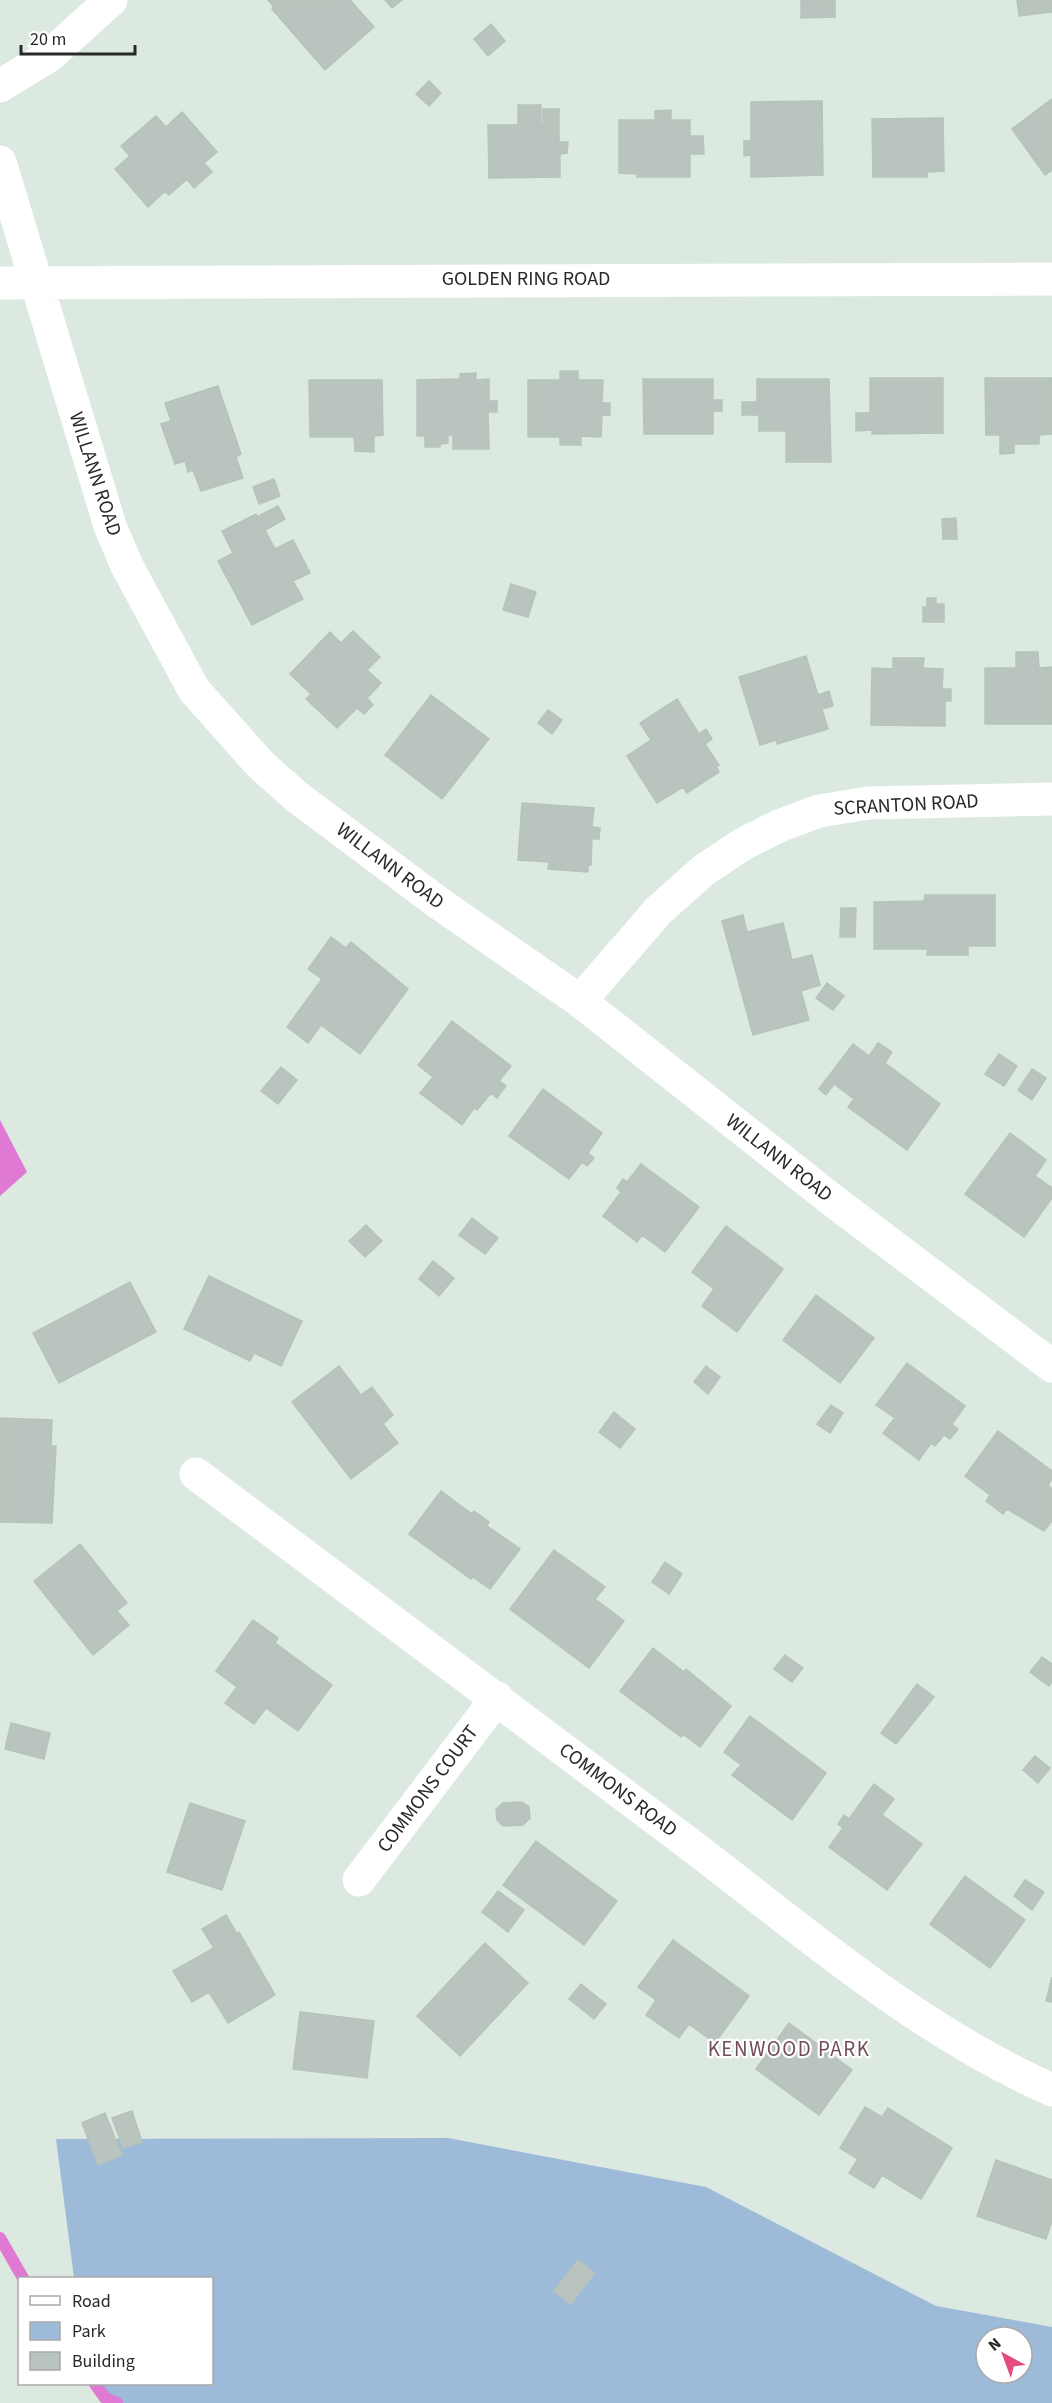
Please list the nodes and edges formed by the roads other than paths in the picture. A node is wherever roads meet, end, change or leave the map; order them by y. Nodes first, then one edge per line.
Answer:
1 (111, 0) edge
2 (0, 86) edge
3 (0, 162) edge
4 (1052, 279) edge
5 (36, 281) junction
6 (0, 283) edge
7 (1052, 799) edge
8 (580, 1001) junction
9 (1052, 1366) edge
10 (196, 1474) dead end
11 (497, 1698) junction
12 (359, 1880) dead end
13 (1052, 2090) edge

1 - 2 street
3 - 5 street, WILLANN ROAD
4 - 5 street, GOLDEN RING ROAD
5 - 6 street, GOLDEN RING ROAD
5 - 8 street, WILLANN ROAD
7 - 8 street, SCRANTON ROAD
8 - 9 street, WILLANN ROAD
10 - 11 street, COMMONS ROAD
11 - 12 street, COMMONS COURT
11 - 13 street, COMMONS ROAD

